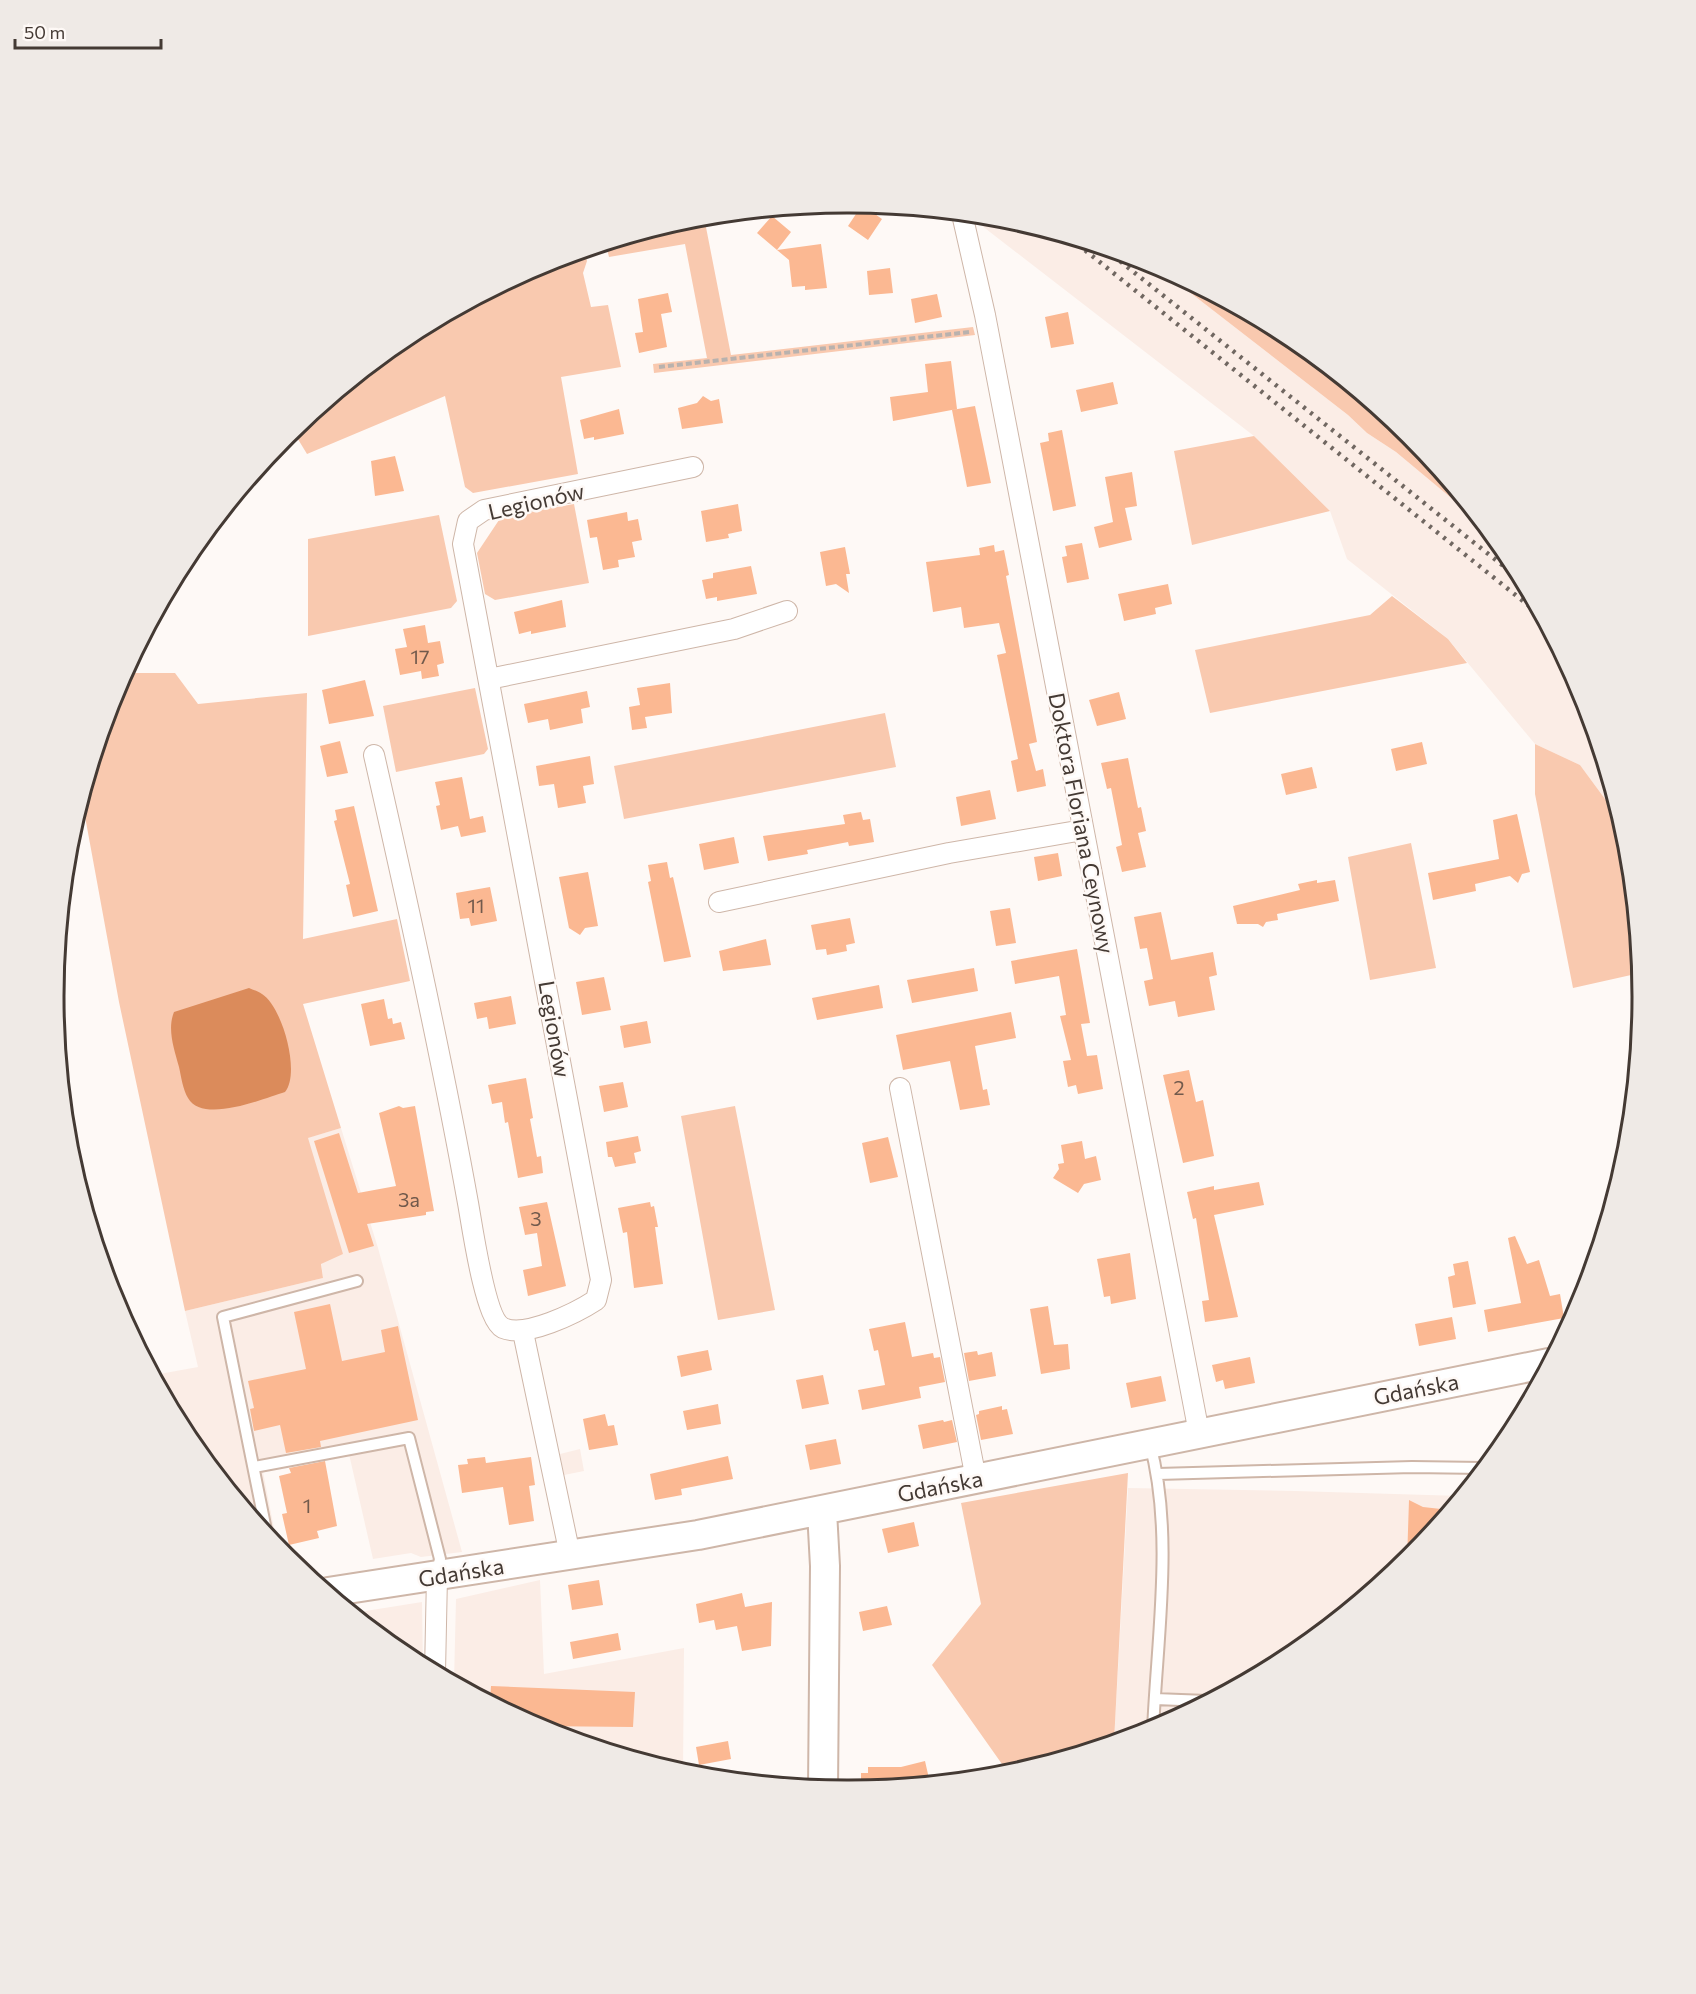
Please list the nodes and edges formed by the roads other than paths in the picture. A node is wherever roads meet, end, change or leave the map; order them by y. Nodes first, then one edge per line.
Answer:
1 (961, 222) edge
2 (693, 467) dead end
3 (787, 611) dead end
4 (489, 679) junction
5 (374, 755) dead end
6 (1083, 830) junction
7 (719, 902) dead end
8 (900, 1088) dead end
9 (357, 1281) dead end
10 (523, 1332) junction
11 (1540, 1364) edge
12 (1198, 1433) junction
13 (1150, 1443) junction
14 (254, 1467) junction
15 (1474, 1468) edge
16 (1158, 1474) junction
17 (976, 1479) junction
18 (822, 1511) junction
19 (264, 1519) edge
20 (570, 1555) junction
21 (436, 1575) junction
22 (337, 1591) edge
23 (435, 1662) edge
24 (1155, 1699) junction
25 (1194, 1700) edge
26 (1154, 1718) edge
27 (822, 1779) edge

1 - 6 street, Doktora Floriana Ceynowy
2 - 4 street, Legionów
3 - 4 street
4 - 10 street, Legionów
5 - 10 street
6 - 7 street
6 - 12 street, Doktora Floriana Ceynowy
8 - 17 street
9 - 14 lane
10 - 20 street
11 - 12 main road, Gdańska
12 - 13 main road, Gdańska
13 - 16 lane
13 - 17 main road, Gdańska
14 - 19 lane
14 - 21 lane
15 - 16 lane
16 - 24 lane
17 - 18 main road, Gdańska
18 - 20 main road, Gdańska
18 - 27 main road
20 - 21 main road, Gdańska
21 - 22 main road, Gdańska
21 - 23 street
24 - 25 lane
24 - 26 lane

